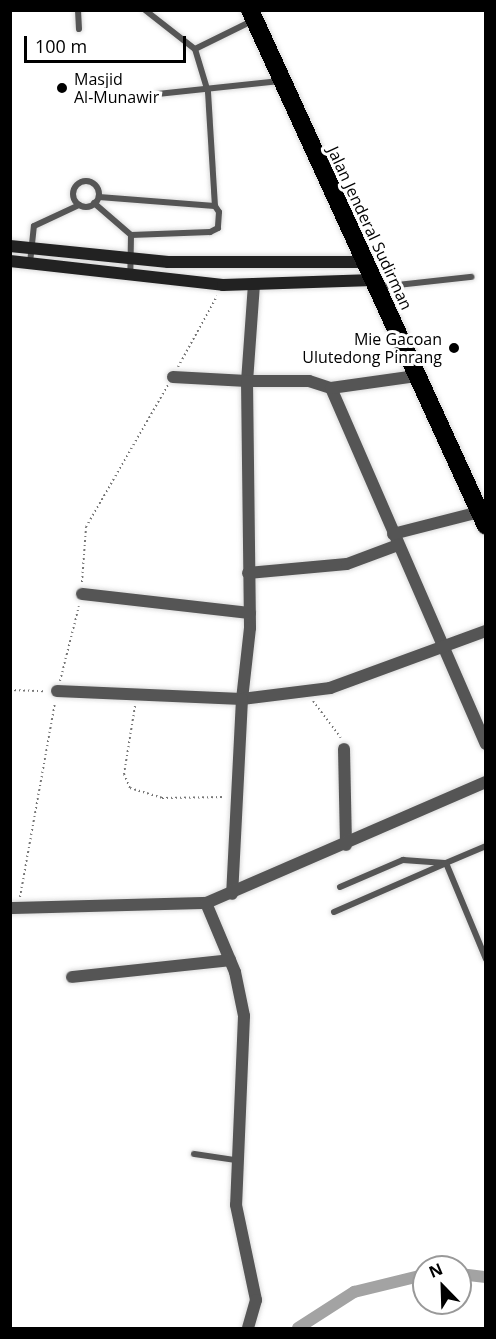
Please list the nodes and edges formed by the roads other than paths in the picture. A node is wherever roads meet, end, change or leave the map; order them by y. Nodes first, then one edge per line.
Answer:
1 (78, 10) edge
2 (145, 10) edge
3 (253, 15) edge
4 (79, 28) dead end
5 (195, 49) junction
6 (282, 81) junction
7 (208, 92) junction
8 (158, 94) dead end
9 (99, 196) junction
10 (94, 204) junction
11 (79, 205) junction
12 (215, 206) junction
13 (131, 235) junction
14 (10, 246) edge
15 (32, 248) junction
16 (131, 260) junction
17 (10, 261) edge
18 (366, 262) junction
19 (30, 263) junction
20 (130, 274) junction
21 (471, 277) dead end
22 (254, 284) junction
23 (374, 284) junction
24 (416, 376) junction
25 (173, 377) dead end
26 (247, 381) junction
27 (331, 388) junction
28 (482, 519) edge
29 (395, 539) junction
30 (248, 573) junction
31 (82, 594) dead end
32 (250, 613) junction
33 (486, 631) edge
34 (442, 647) junction
35 (57, 691) road end
36 (242, 699) junction
37 (486, 744) edge
38 (344, 749) road end
39 (486, 782) edge
40 (346, 845) junction
41 (486, 846) edge
42 (446, 863) junction
43 (340, 887) dead end
44 (232, 894) junction
45 (206, 903) junction
46 (10, 908) edge
47 (334, 912) dead end
48 (486, 959) edge
49 (230, 960) junction
50 (72, 977) dead end
51 (194, 1154) dead end
52 (235, 1160) junction
53 (248, 1329) edge

1 - 4 lane
2 - 5 lane
3 - 5 lane
3 - 6 highway, Jalan Jenderal Sudirman
5 - 7 lane
6 - 7 lane
6 - 18 highway, Jalan Jenderal Sudirman
7 - 8 lane
7 - 12 lane
9 - 10 lane
9 - 11 lane
9 - 12 lane
10 - 11 lane
10 - 13 lane
11 - 15 lane
12 - 13 lane
13 - 16 lane
14 - 15 street
15 - 16 street
15 - 19 lane
16 - 18 street
16 - 20 lane
17 - 19 street
18 - 23 highway, Jalan Jenderal Sudirman
19 - 20 street
20 - 22 street
21 - 23 lane
22 - 23 street
22 - 26 street
23 - 24 highway, Jalan Jenderal Sudirman
24 - 27 street
24 - 28 highway, Jalan Jenderal Sudirman
25 - 26 street
26 - 27 street
26 - 30 street
27 - 29 street
28 - 29 street
29 - 30 street
29 - 34 street
30 - 32 street
31 - 32 street
32 - 36 street
33 - 34 street
34 - 36 street
34 - 37 street
35 - 36 street
36 - 44 street
38 - 40 street
39 - 40 street
40 - 44 street
41 - 42 lane
42 - 43 lane
42 - 47 lane
42 - 48 lane
44 - 45 street
45 - 46 street
45 - 49 street
49 - 50 street
49 - 52 street
51 - 52 lane
52 - 53 street

